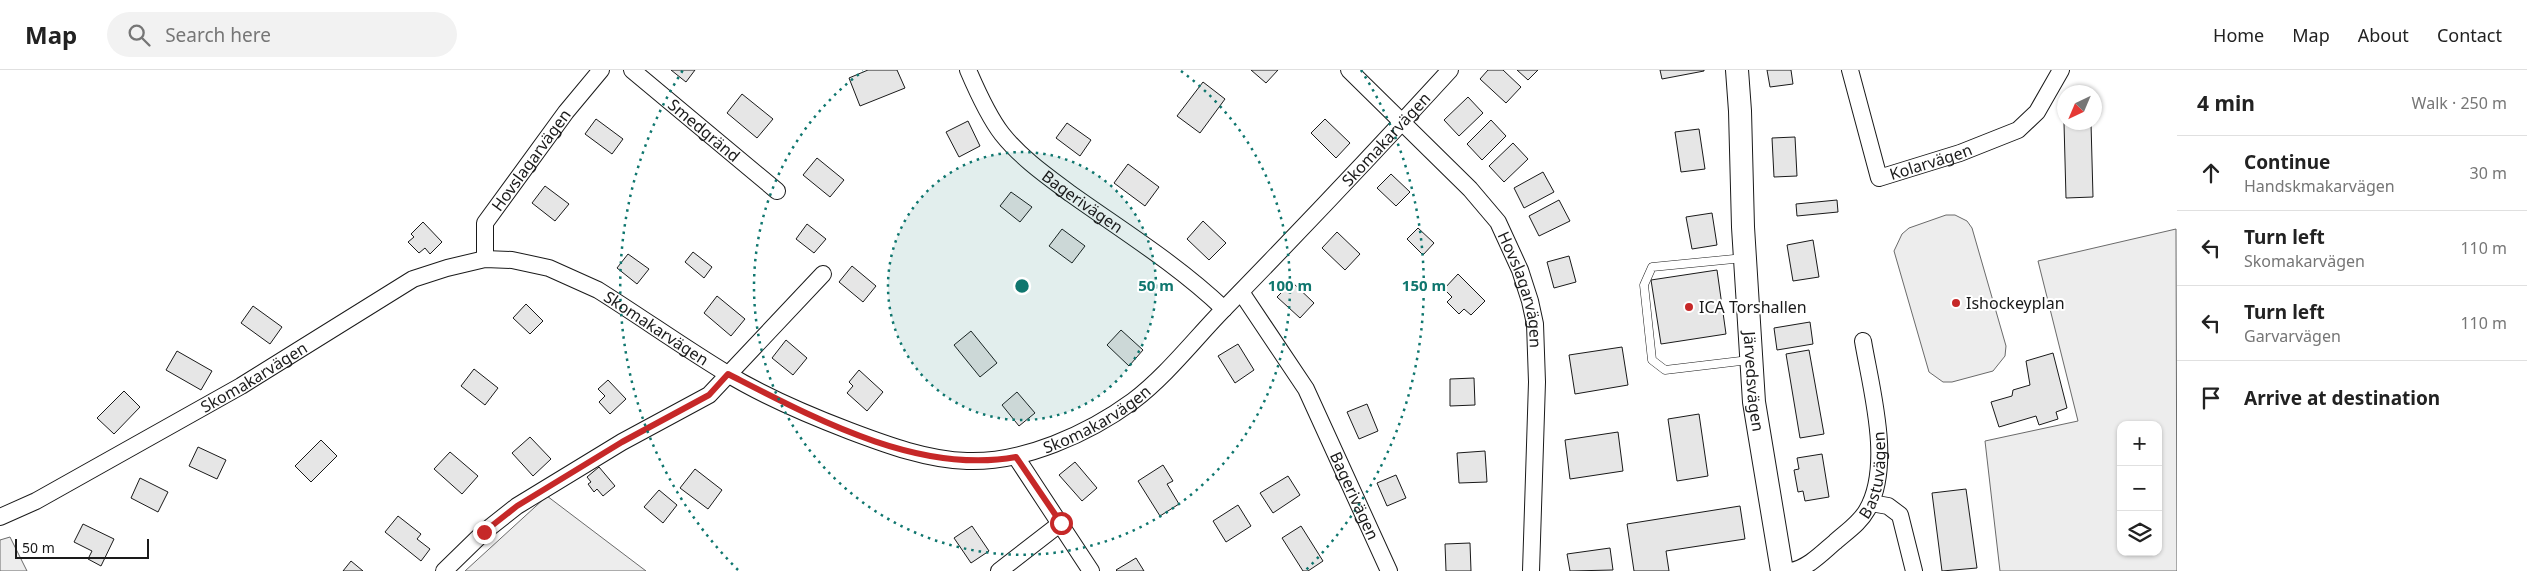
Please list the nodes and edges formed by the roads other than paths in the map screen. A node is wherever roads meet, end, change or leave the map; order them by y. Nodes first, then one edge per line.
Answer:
1 (601, 70) edge
2 (632, 70) edge
3 (968, 70) edge
4 (1349, 70) edge
5 (1450, 70) edge
6 (1737, 70) edge
7 (1850, 70) edge
8 (2061, 70) edge
9 (1403, 121) junction
10 (777, 191) dead end
11 (1744, 258) junction
12 (485, 260) junction
13 (823, 274) dead end
14 (1241, 292) junction
15 (1224, 309) junction
16 (1863, 341) dead end
17 (1751, 360) junction
18 (728, 374) junction
19 (1016, 457) junction
20 (1871, 503) junction
21 (0, 517) edge
22 (1061, 523) junction
23 (444, 571) edge
24 (999, 571) edge
25 (1091, 571) edge
26 (1390, 571) edge
27 (1531, 571) edge
28 (1782, 571) edge
29 (1791, 571) edge
30 (1914, 571) edge

1 - 12 street, Hovslagarvägen
2 - 10 street, Smedgränd
3 - 15 street, Bagerivägen
4 - 9 street, Hovslagarvägen
5 - 9 street, Skomakarvägen
6 - 11 street, Järvedsvägen
7 - 8 street, Kolarvägen
9 - 14 street, Skomakarvägen
9 - 27 street, Hovslagarvägen
11 - 17 street, Järvedsvägen
11 - 17 lane
12 - 18 street, Skomakarvägen
12 - 21 street, Skomakarvägen
13 - 18 street
14 - 15 street, Skomakarvägen
14 - 26 street, Bagerivägen
15 - 19 street, Skomakarvägen
16 - 20 street, Bastuvägen
17 - 28 street, Järvedsvägen
18 - 19 street, Skomakarvägen
18 - 23 street
19 - 22 street
20 - 29 street, Bastuvägen
20 - 30 street
22 - 24 street
22 - 25 street

